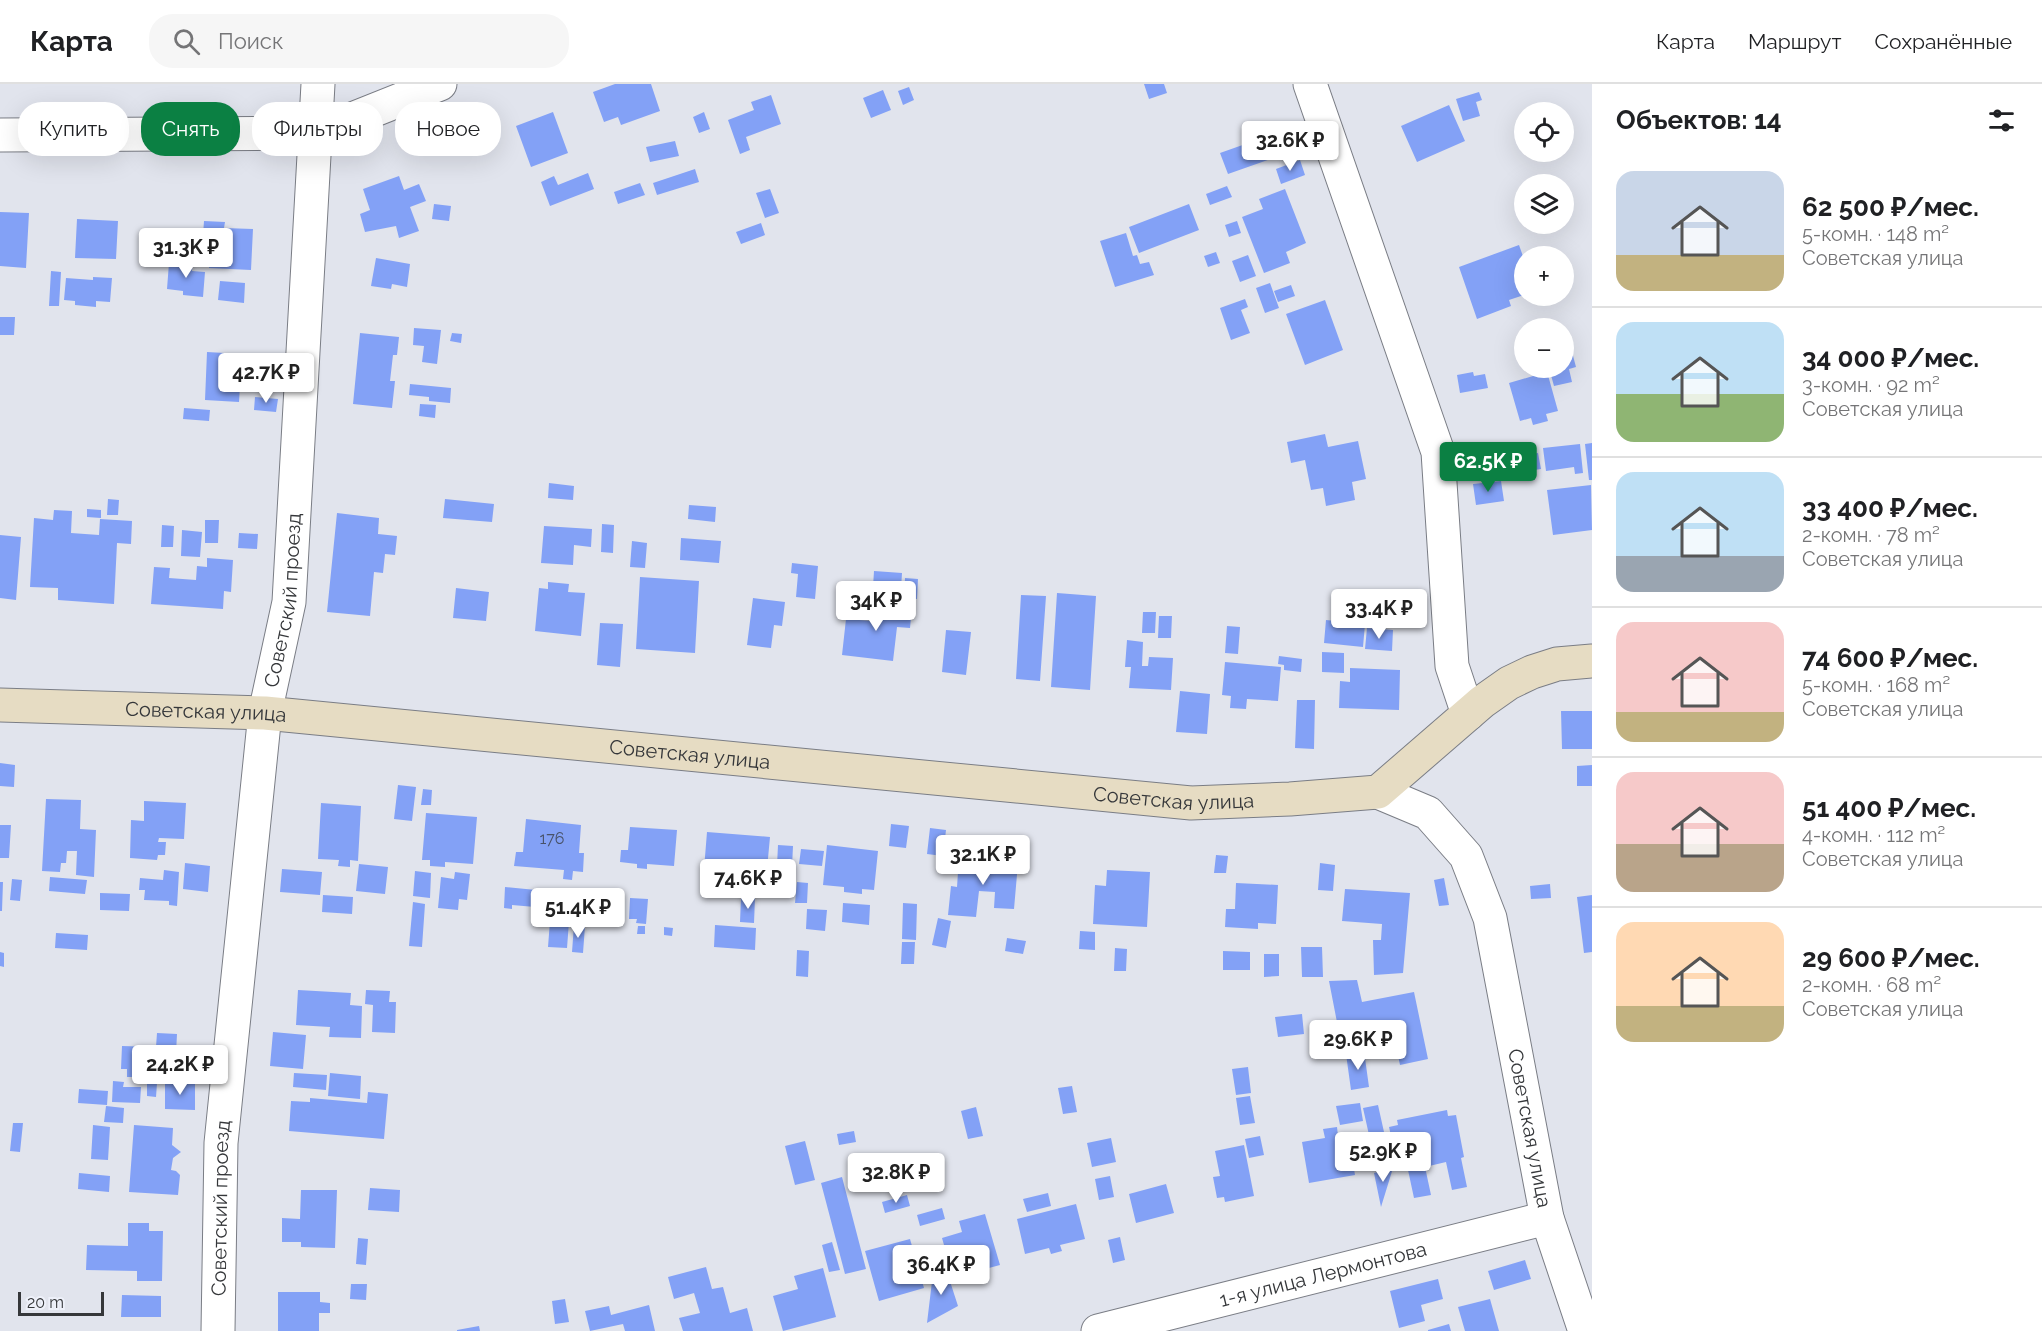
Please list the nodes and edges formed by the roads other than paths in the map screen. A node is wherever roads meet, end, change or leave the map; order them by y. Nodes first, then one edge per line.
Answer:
1 (318, 84) edge
2 (440, 84) edge
3 (1310, 84) edge
4 (318, 102) edge
5 (383, 107) edge
6 (252, 134) edge
7 (0, 135) edge
8 (316, 156) edge
9 (1592, 660) edge
10 (0, 705) edge
11 (265, 713) junction
12 (1468, 714) junction
13 (1378, 792) junction
14 (1547, 1218) junction
15 (218, 1331) edge
16 (1098, 1331) edge
17 (1585, 1331) edge

1 - 4 street, Советский проезд
2 - 5 street
3 - 12 street
6 - 7 street
8 - 11 street, Советский проезд
9 - 12 street
10 - 11 street, Советская улица
11 - 13 street, Советская улица
11 - 15 street, Советский проезд
12 - 13 street
13 - 14 street, Советская улица
14 - 16 street, 1-я улица Лермонтова
14 - 17 street, Советская улица

